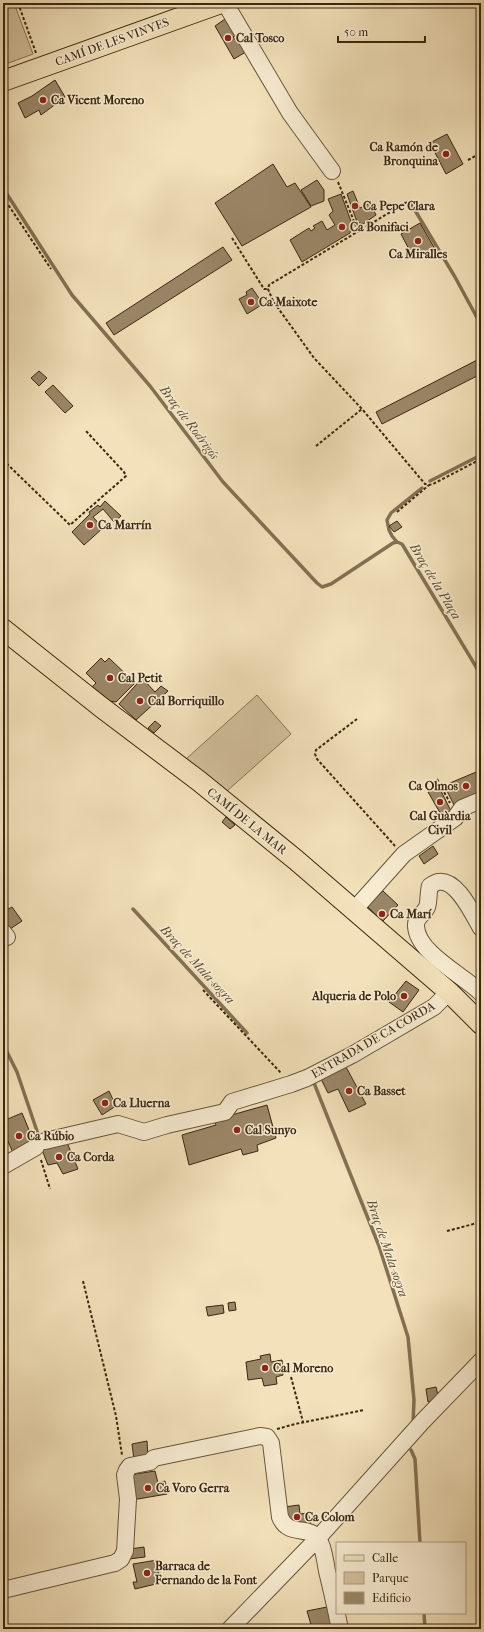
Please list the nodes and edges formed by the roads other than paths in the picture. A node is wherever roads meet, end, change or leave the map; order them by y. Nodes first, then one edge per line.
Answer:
1 (221, 3) edge
2 (225, 3) edge
3 (3, 81) edge
4 (332, 171) road end
5 (3, 629) edge
6 (481, 800) edge
7 (354, 910) junction
8 (481, 928) edge
9 (449, 992) junction
10 (481, 993) edge
11 (481, 1024) edge
12 (3, 1166) edge
13 (481, 1360) edge
14 (318, 1538) junction
15 (3, 1590) edge
16 (336, 1611) edge
17 (337, 1614) edge
18 (230, 1629) edge
19 (340, 1629) edge

1 - 3 main road, CAMÍ DE LES VINYES
2 - 4 street
5 - 7 main road, CAMÍ DE LA MAR
6 - 7 street
7 - 9 main road, CAMÍ DE LA MAR
8 - 10 street
9 - 11 main road, CAMÍ DE LA MAR
9 - 12 street, ENTRADA DE CA CORDA
13 - 14 street
14 - 15 street
14 - 16 street
14 - 18 street
17 - 19 street

